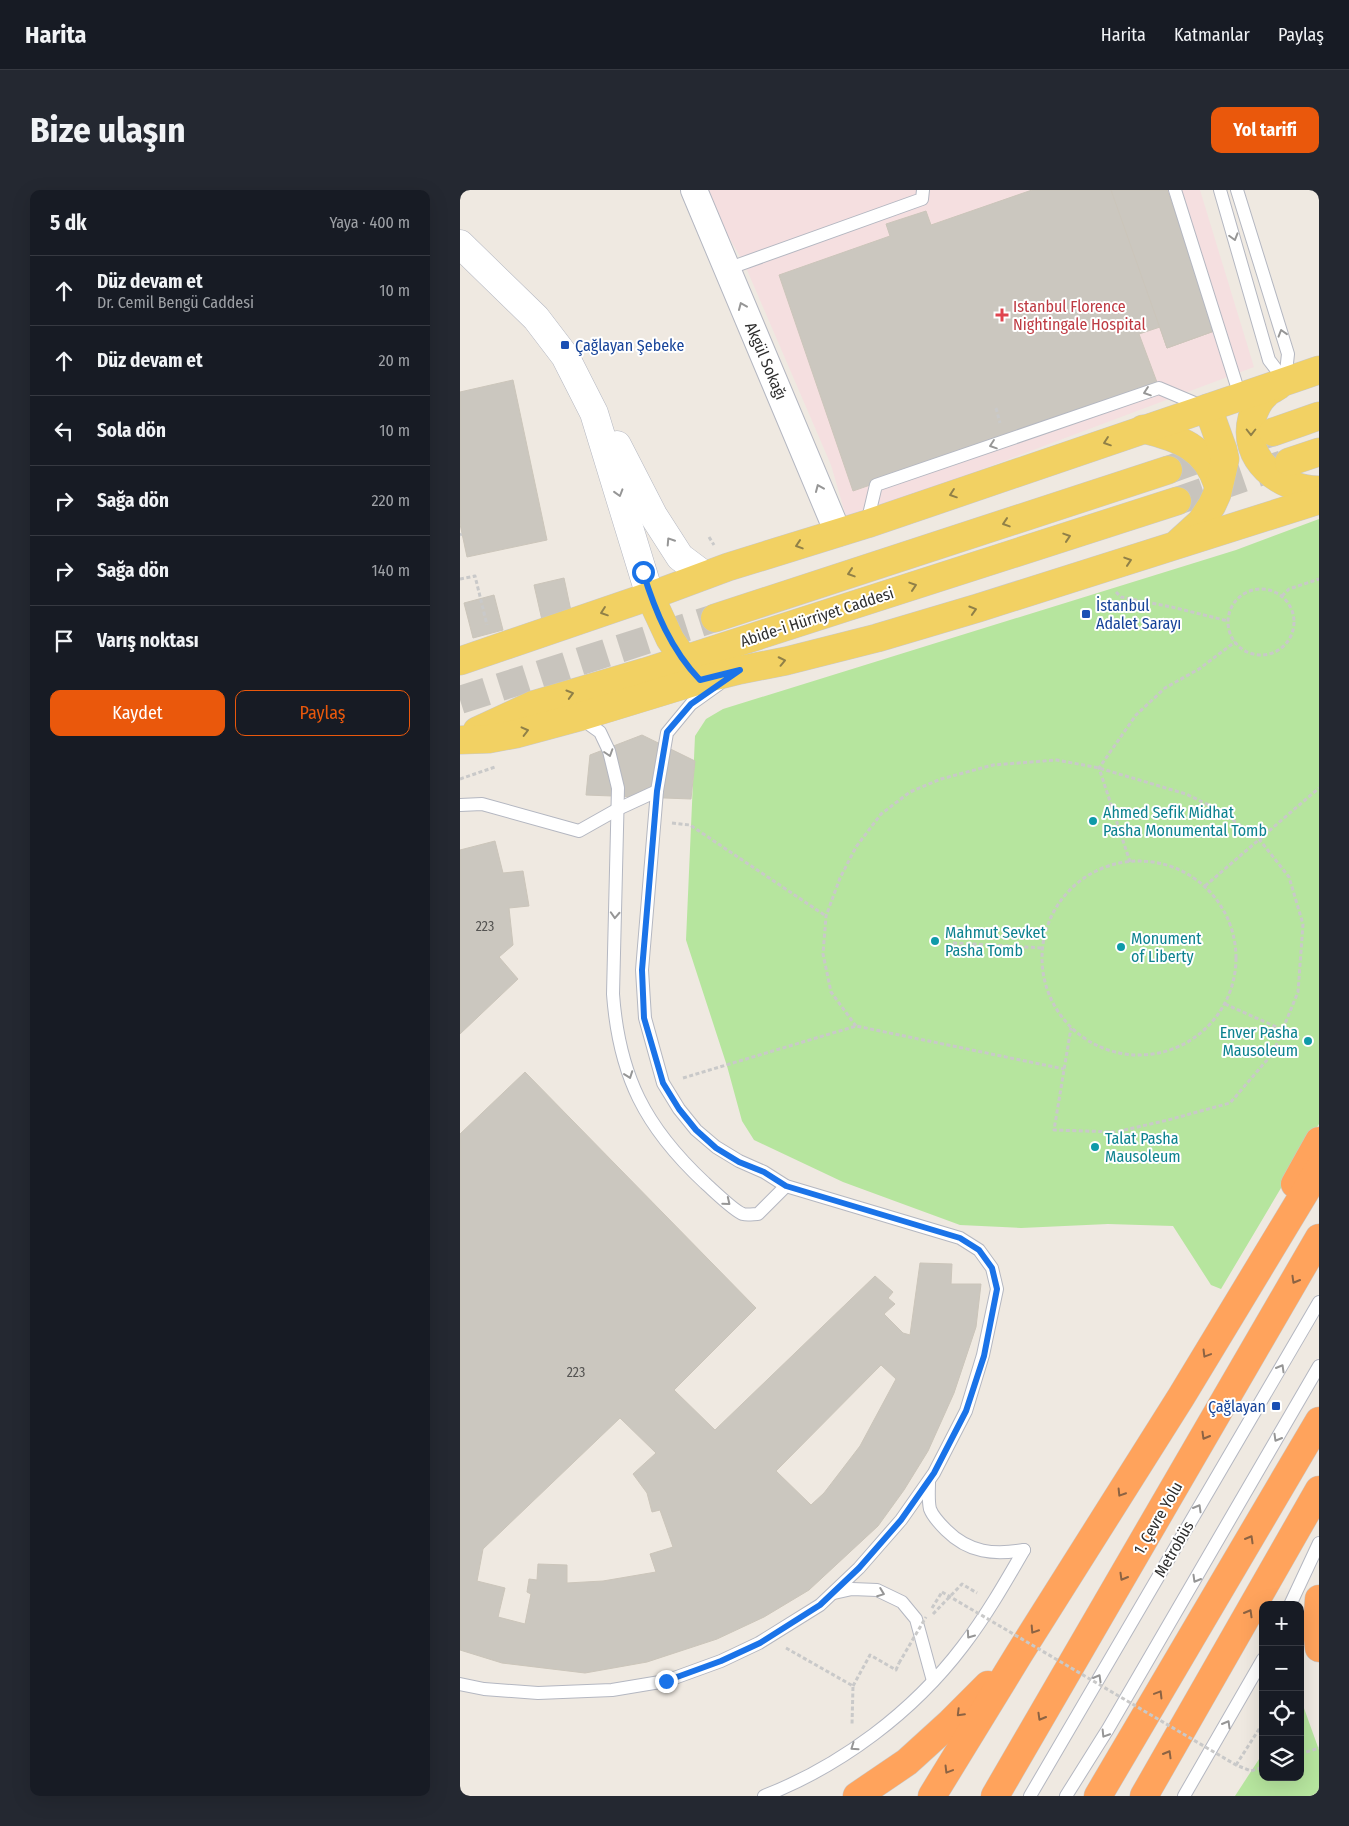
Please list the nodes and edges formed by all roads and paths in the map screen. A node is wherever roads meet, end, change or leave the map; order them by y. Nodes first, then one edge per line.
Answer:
1 (694, 190) edge
2 (923, 190) edge
3 (1175, 190) edge
4 (1220, 190) edge
5 (1237, 190) edge
6 (460, 244) edge
7 (727, 269) junction
8 (1319, 370) edge
9 (1285, 381) junction
10 (1240, 396) junction
11 (1208, 408) junction
12 (594, 413) junction
13 (1319, 416) edge
14 (1143, 429) junction
15 (1272, 432) tunnel mouth
16 (1319, 452) edge
17 (1289, 462) tunnel mouth
18 (1168, 470) tunnel mouth
19 (1218, 485) junction
20 (1319, 490) edge
21 (1319, 500) edge
22 (1177, 501) tunnel mouth
23 (867, 524) junction
24 (838, 533) junction
25 (1173, 546) junction
26 (1093, 572) junction
27 (704, 575) junction
28 (460, 579) edge
29 (1319, 579) edge
30 (650, 596) junction
31 (1282, 596) junction
32 (715, 618) tunnel mouth
33 (1228, 621) junction
34 (489, 634) dead end
35 (1235, 642) junction
36 (460, 661) edge
37 (692, 670) junction
38 (740, 670) junction
39 (579, 718) junction
40 (460, 739) edge
41 (1099, 768) junction
42 (1319, 788) edge
43 (657, 791) junction
44 (460, 805) edge
45 (618, 809) junction
46 (655, 821) junction
47 (1260, 839) junction
48 (1130, 862) junction
49 (1205, 886) junction
50 (826, 916) junction
51 (954, 942) dead end
52 (1043, 948) junction
53 (1225, 1004) junction
54 (856, 1026) junction
55 (1072, 1028) junction
56 (1283, 1030) junction
57 (1064, 1069) junction
58 (663, 1083) junction
59 (1319, 1141) edge
60 (1319, 1169) edge
61 (786, 1186) junction
62 (1319, 1238) edge
63 (1319, 1302) edge
64 (1231, 1312) junction
65 (1319, 1366) edge
66 (1319, 1421) edge
67 (929, 1482) junction
68 (1319, 1490) edge
69 (1319, 1544) edge
70 (973, 1591) dead end
71 (834, 1593) junction
72 (1319, 1599) edge
73 (1292, 1601) edge
74 (930, 1616) dead end
75 (768, 1638) junction
76 (1319, 1648) edge
77 (1019, 1654) junction
78 (1259, 1666) edge
79 (933, 1681) junction
80 (460, 1684) edge
81 (852, 1686) junction
82 (852, 1728) dead end
83 (1259, 1729) edge
84 (1319, 1748) edge
85 (1304, 1753) edge
86 (1236, 1765) junction
87 (1259, 1768) edge
88 (764, 1796) edge
89 (857, 1796) edge
90 (932, 1796) edge
91 (995, 1796) edge
92 (1030, 1796) edge
93 (1066, 1796) edge
94 (1098, 1796) edge
95 (1144, 1796) edge
96 (1184, 1796) edge

1 - 7 street, Akgül Sokağı
2 - 7 lane
3 - 10 lane
4 -> 9 lane
9 -> 5 lane
6 - 12 street
24 -> 7 street, Akgül Sokağı
8 - 9 main road
9 - 10 main road
9 -> 20 main road
10 - 11 main road
11 - 14 main road
11 - 19 main road
11 -> 23 lane
27 -> 12 street
12 -> 30 street
13 - 15 main road
14 - 19 main road
14 -> 23 main road
16 - 17 main road
18 -> 32 main road, Abide-i Hürriyet Caddesi
19 - 25 main road
21 - 25 main road
37 -> 22 main road, Abide-i Hürriyet Caddesi
23 - 24 main road
24 -> 27 main road
26 -> 25 main road
26 - 33 path
38 -> 26 main road
27 - 30 main road
28 - 34 path
29 - 31 path
30 -> 36 main road
30 - 37 main road
31 - 33 path
31 - 35 path
33 - 35 path
35 - 41 path
37 - 38 main road
37 - 39 main road
40 -> 37 main road, Abide-i Hürriyet Caddesi
38 - 43 lane
40 -> 39 main road
39 -> 45 lane
41 - 47 path
41 - 48 path
41 - 50 path
42 - 47 path
43 - 45 lane
43 - 46 lane
44 - 45 lane
45 -> 61 lane
46 - 50 path
46 - 58 lane
47 - 49 path
47 - 56 path
48 - 49 path
48 - 52 path
49 - 53 path
50 - 54 path
51 - 52 path
52 - 55 path
53 - 55 path
53 - 56 path
54 - 57 path
54 - 58 path
55 - 57 path
56 - 57 path
58 - 61 lane
59 - 64 highway
60 - 64 highway
61 - 67 lane
62 -> 91 highway, 1. Çevre Yolu
92 -> 63 lane, Metrobüs
64 -> 77 highway
65 -> 93 lane, Metrobüs
94 -> 66 highway
67 - 71 lane
67 -> 79 lane
95 -> 68 highway
69 - 73 lane
70 - 74 path
71 - 75 lane
71 -> 79 lane
72 - 76 highway
75 - 80 lane
75 - 81 path
77 -> 89 highway
77 -> 90 highway
96 -> 78 lane
79 -> 88 lane
81 - 82 path
81 - 86 path, bridge
83 - 86 path
84 - 85 path
86 - 87 path, bridge

